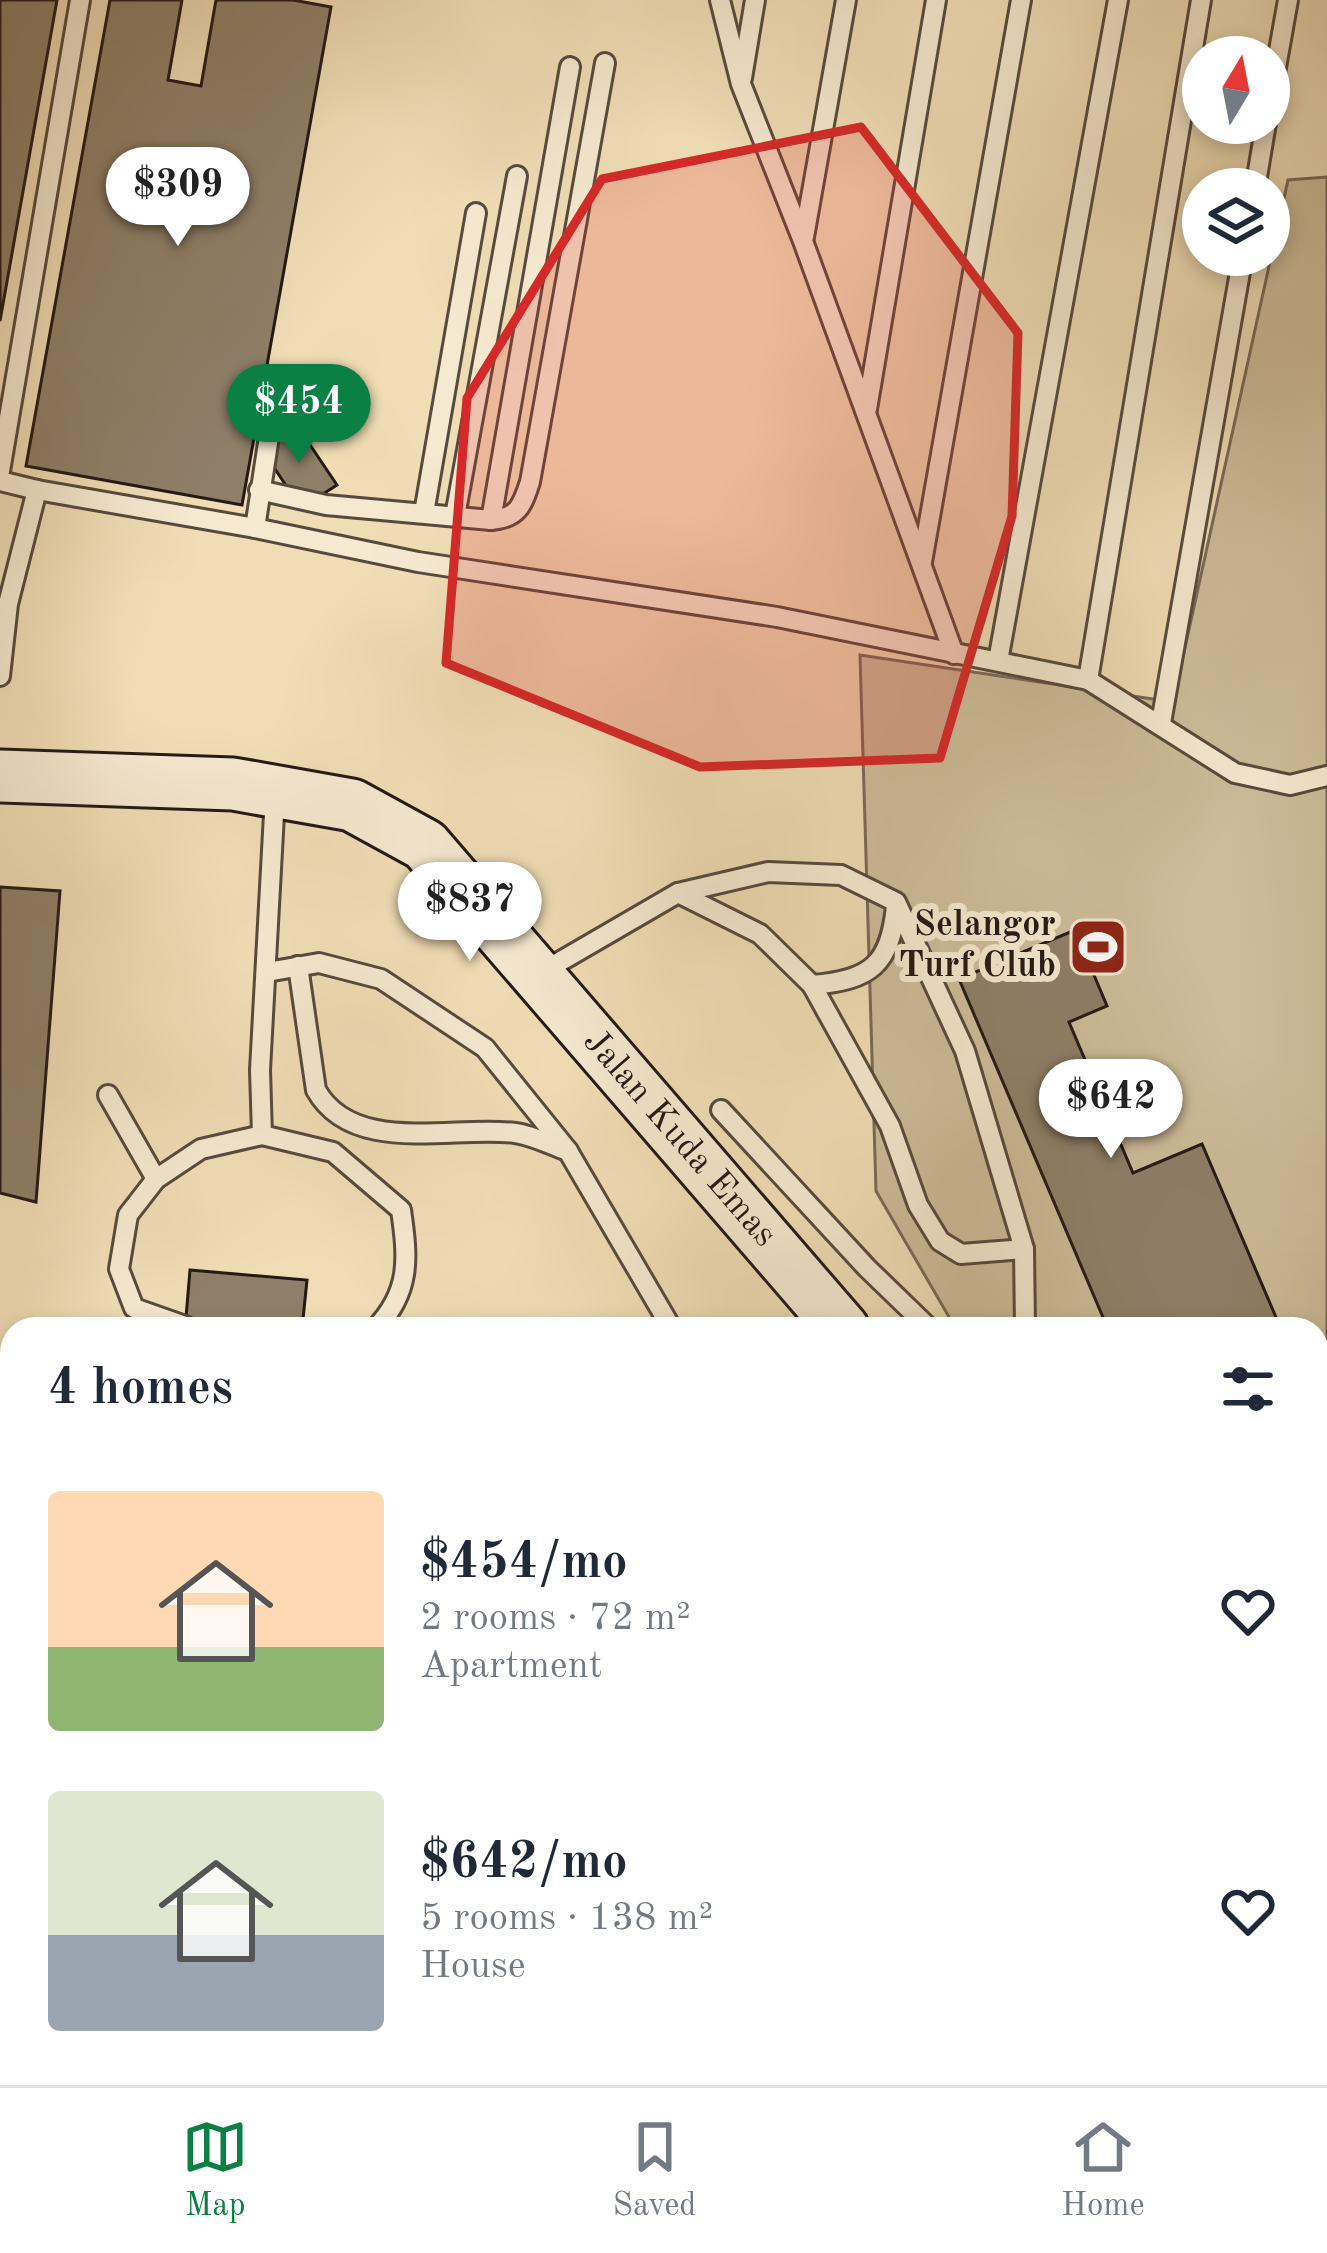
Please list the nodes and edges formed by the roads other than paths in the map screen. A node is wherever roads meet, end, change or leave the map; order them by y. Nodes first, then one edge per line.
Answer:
1 (80, 0) edge
2 (720, 0) edge
3 (755, 0) edge
4 (846, 0) edge
5 (936, 0) edge
6 (1022, 0) edge
7 (1118, 0) edge
8 (1201, 0) edge
9 (1288, 0) edge
10 (1282, 36) edge
11 (605, 63) dead end
12 (570, 67) dead end
13 (741, 84) junction
14 (517, 176) dead end
15 (476, 213) dead end
16 (803, 241) junction
17 (1239, 276) edge
18 (274, 404) dead end
19 (866, 414) junction
20 (0, 472) edge
21 (0, 481) edge
22 (37, 490) junction
23 (260, 490) junction
24 (424, 512) junction
25 (454, 516) junction
26 (491, 520) junction
27 (255, 527) junction
28 (921, 563) junction
29 (954, 654) junction
30 (998, 661) junction
31 (0, 676) edge
32 (1088, 680) junction
33 (1161, 723) junction
34 (0, 776) edge
35 (1327, 776) edge
36 (275, 791) junction
37 (678, 893) junction
38 (896, 902) junction
39 (298, 966) junction
40 (267, 972) junction
41 (537, 975) junction
42 (812, 985) junction
43 (108, 1095) dead end
44 (721, 1110) dead end
45 (262, 1135) junction
46 (568, 1150) junction
47 (156, 1179) junction
48 (1024, 1250) junction
49 (160, 1317) edge
50 (386, 1317) edge
51 (665, 1317) edge
52 (833, 1317) edge
53 (918, 1317) edge
54 (1025, 1317) edge

1 - 20 lane
2 - 13 lane
3 - 13 lane
4 - 16 lane
5 - 19 lane
6 - 28 lane
7 - 30 lane
8 - 32 lane
9 - 10 lane
11 - 26 lane
12 - 26 lane
13 - 16 lane
14 - 25 lane
15 - 24 lane
16 - 19 lane
17 - 33 lane
18 - 23 lane
19 - 28 lane
21 - 22 lane
22 - 27 lane
22 - 31 lane
23 - 24 lane
23 - 27 lane
24 - 25 lane
25 - 26 lane
27 - 29 lane
28 - 29 lane
29 - 30 lane
30 - 32 lane
32 - 33 lane
33 - 35 lane
34 - 36 street, Jalan Kuda Emas
36 - 40 lane
36 - 41 street, Jalan Kuda Emas
37 - 38 lane
37 - 41 lane
37 - 42 lane
38 - 42 lane
38 - 48 lane
39 - 40 lane
39 - 46 lane
39 - 46 lane
40 - 45 lane
41 - 52 street, Jalan Kuda Emas
42 - 48 lane
43 - 47 lane
44 - 53 lane
45 - 47 lane
45 - 50 lane
46 - 51 lane
47 - 49 lane
48 - 54 lane

